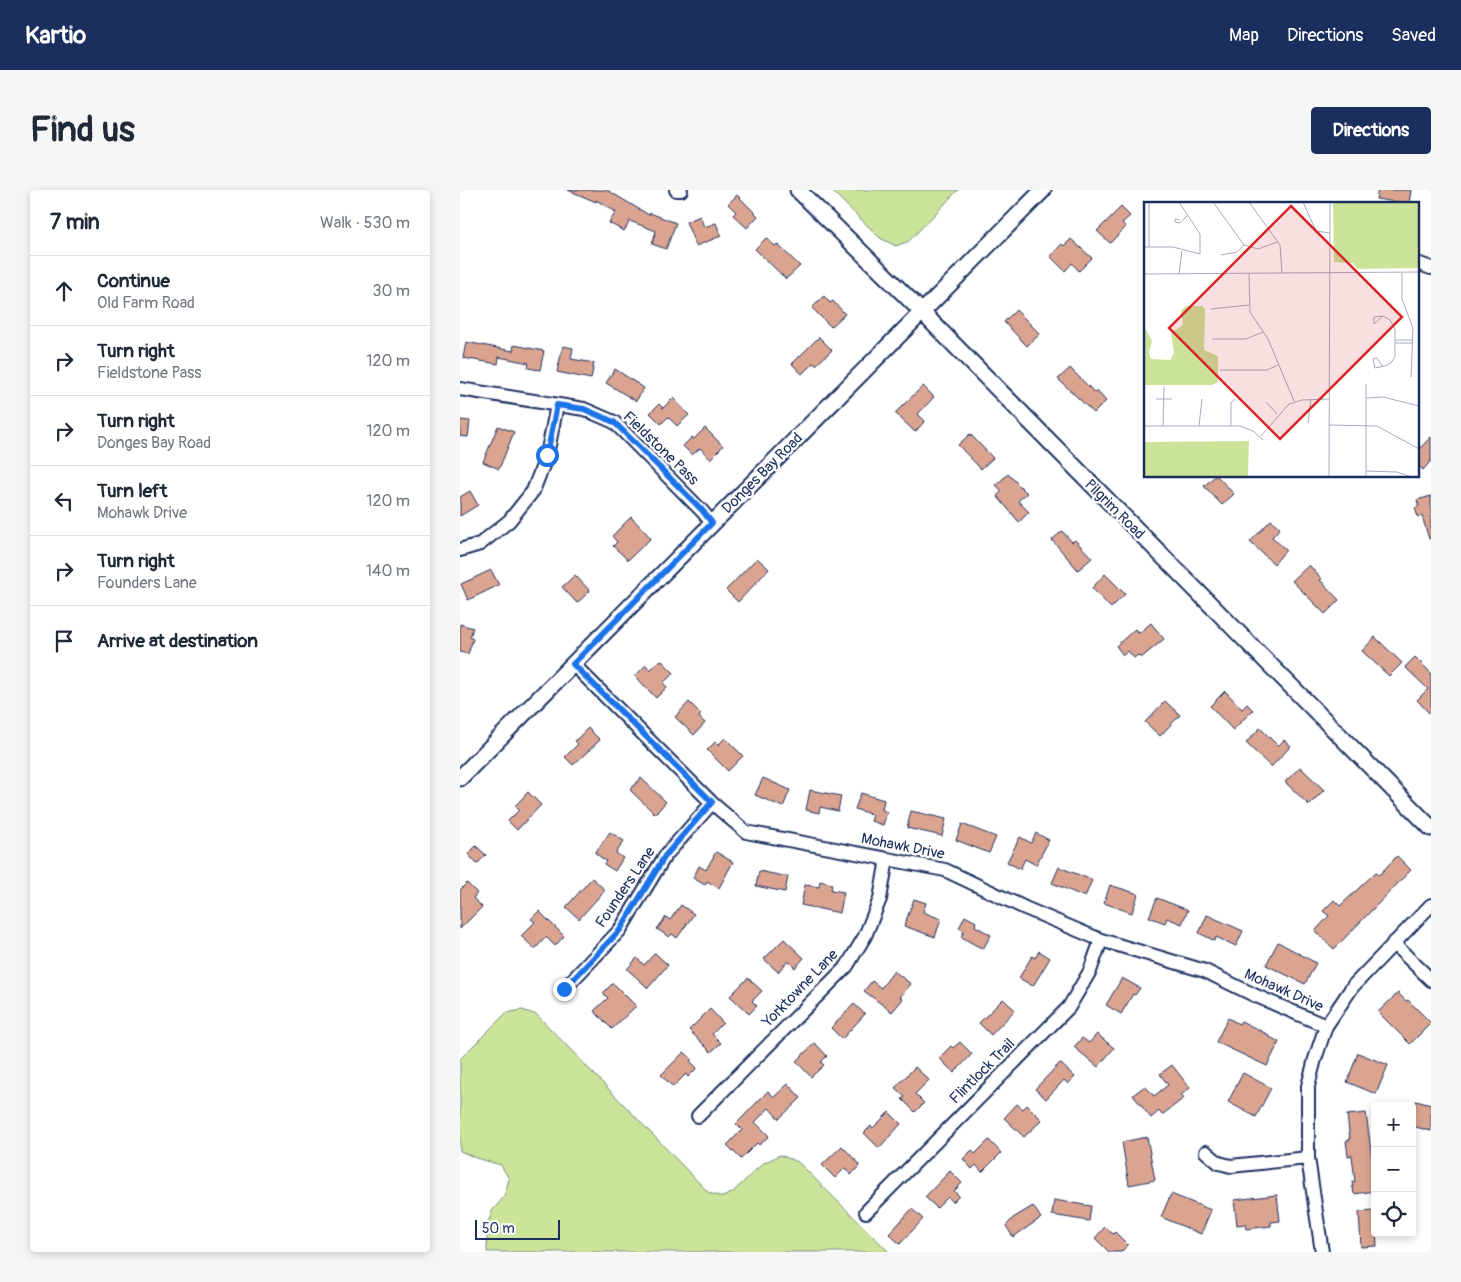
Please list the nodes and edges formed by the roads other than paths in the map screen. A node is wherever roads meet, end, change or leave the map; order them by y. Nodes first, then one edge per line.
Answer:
1 (676, 190) edge
2 (681, 190) edge
3 (798, 190) edge
4 (1043, 190) edge
5 (1418, 263) edge
6 (1431, 268) edge
7 (921, 313) junction
8 (460, 389) edge
9 (557, 405) junction
10 (712, 523) junction
11 (460, 550) edge
12 (573, 664) junction
13 (460, 778) edge
14 (712, 802) junction
15 (1431, 828) edge
16 (887, 859) junction
17 (1431, 905) edge
18 (1101, 940) junction
19 (1393, 943) junction
20 (1431, 980) edge
21 (564, 989) dead end
22 (1326, 1026) junction
23 (698, 1116) dead end
24 (1206, 1152) dead end
25 (1308, 1158) junction
26 (866, 1212) dead end
27 (1322, 1252) edge

1 - 2 street
3 - 7 street, Pilgrim Road
4 - 7 street, Donges Bay Road
5 - 6 street
7 - 10 street, Donges Bay Road
7 - 15 street, Pilgrim Road
8 - 9 street, Fieldstone Pass
9 - 10 street, Fieldstone Pass
9 - 11 street
10 - 12 street, Donges Bay Road
12 - 13 street, Donges Bay Road
12 - 14 street, Mohawk Drive
14 - 16 street, Mohawk Drive
14 - 21 street, Founders Lane
16 - 18 street, Mohawk Drive
16 - 23 street, Yorktowne Lane
17 - 19 street
18 - 22 street, Mohawk Drive
18 - 26 street, Flintlock Trail
19 - 20 street
19 - 22 street
22 - 25 street
24 - 25 street
25 - 27 street

